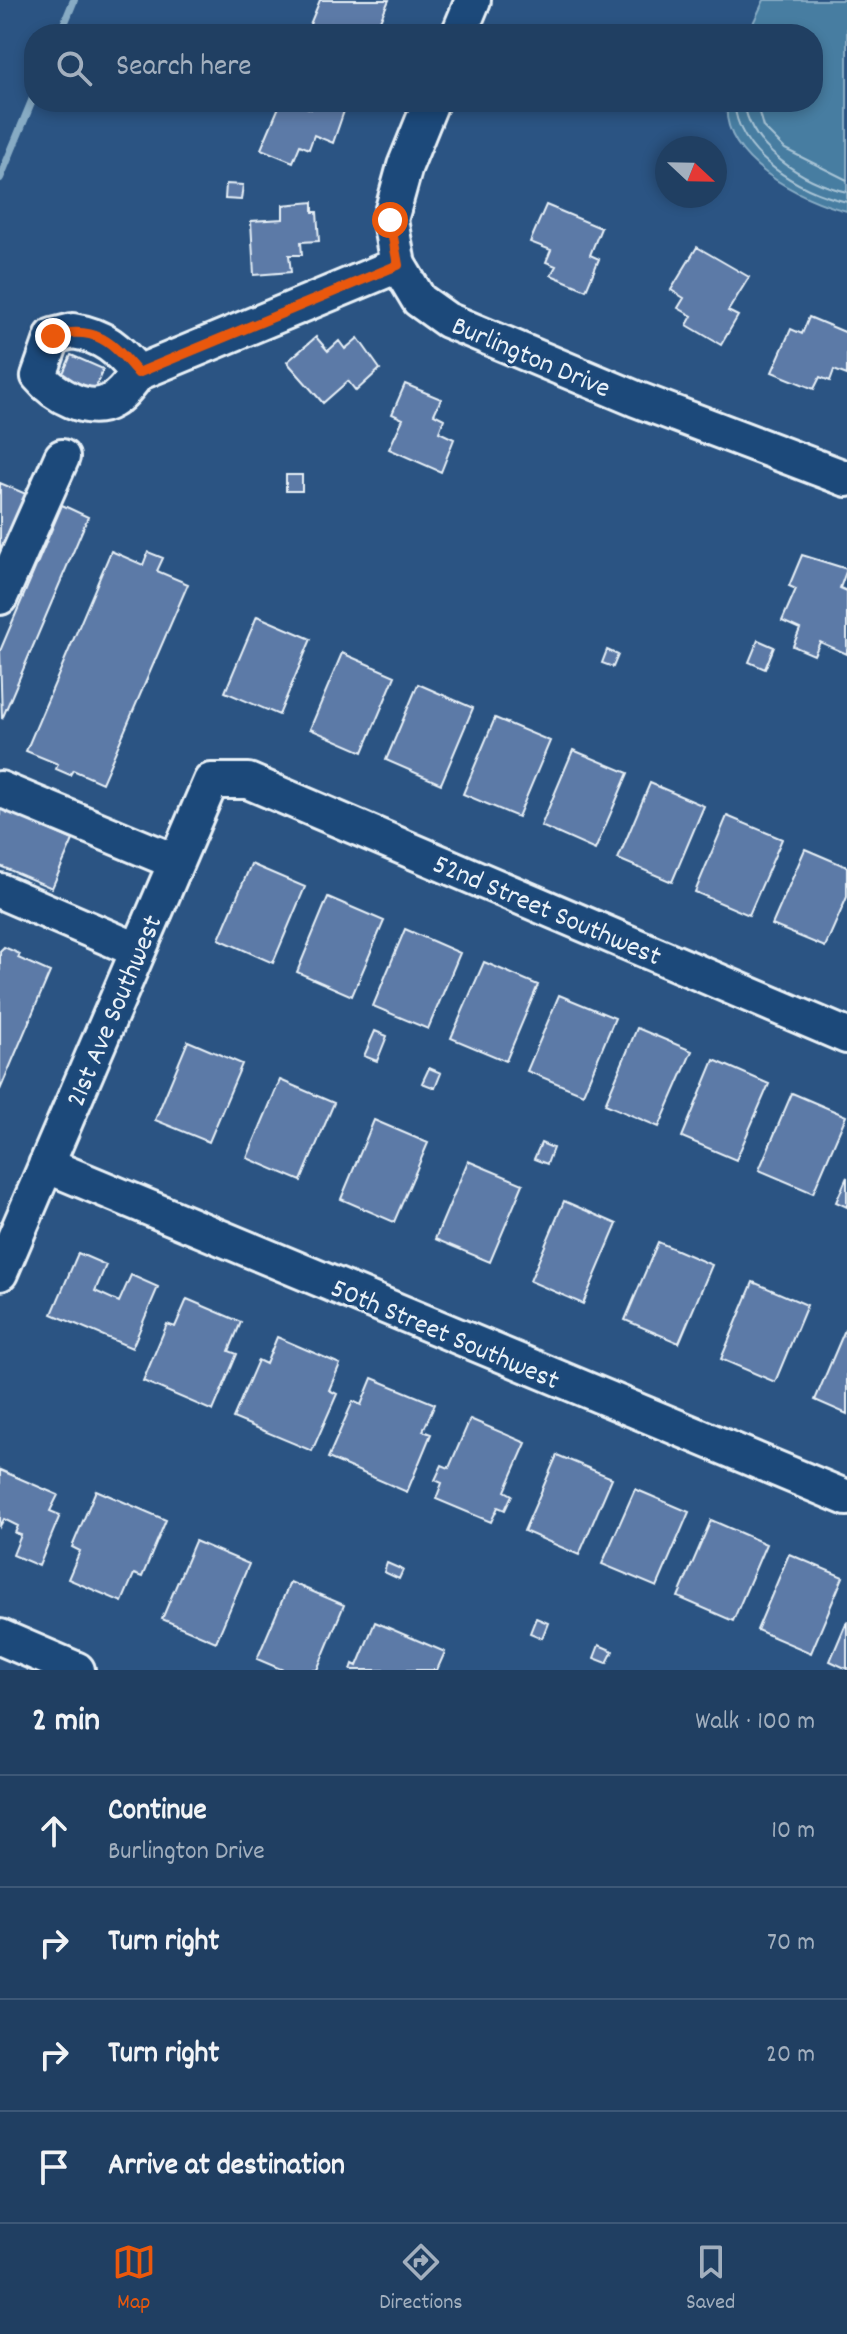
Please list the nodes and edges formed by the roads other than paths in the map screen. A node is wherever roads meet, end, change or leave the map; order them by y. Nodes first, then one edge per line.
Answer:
1 (473, 0) edge
2 (463, 24) edge
3 (427, 112) edge
4 (398, 265) junction
5 (138, 373) dead end
6 (62, 457) dead end
7 (847, 479) edge
8 (0, 597) edge
9 (248, 781) joint
10 (0, 789) edge
11 (176, 862) junction
12 (0, 891) edge
13 (137, 950) junction
14 (847, 1036) edge
15 (46, 1165) junction
16 (0, 1273) edge
17 (847, 1498) edge
18 (0, 1637) edge
19 (77, 1670) edge

1 - 2 street
3 - 4 street, Burlington Drive
4 - 5 street
4 - 7 street, Burlington Drive
6 - 8 street
9 - 11 street, 21st Ave Southwest
9 - 14 street, 52nd Street Southwest
10 - 11 street
11 - 13 street, 21st Ave Southwest
12 - 13 street
13 - 15 street, 21st Ave Southwest
15 - 16 street, 21st Ave Southwest
15 - 17 street, 50th Street Southwest
18 - 19 street

